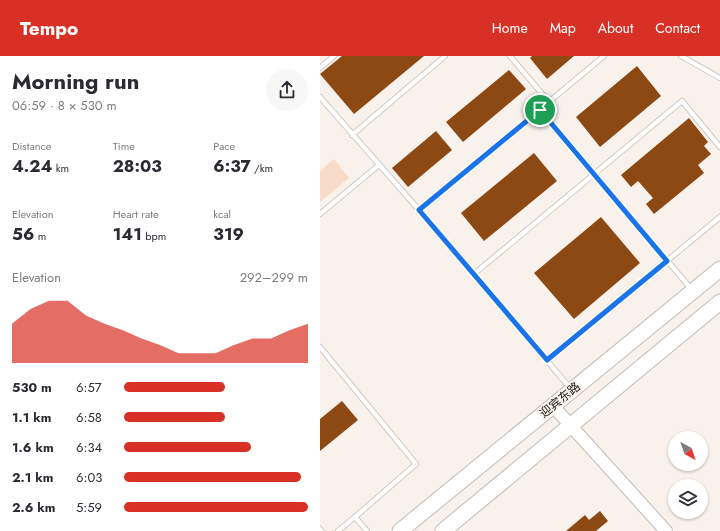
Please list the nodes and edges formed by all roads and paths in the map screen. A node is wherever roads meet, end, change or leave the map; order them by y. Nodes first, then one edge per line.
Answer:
1 (334, 56) edge
2 (445, 56) edge
3 (510, 56) edge
4 (604, 56) edge
5 (681, 56) edge
6 (320, 68) edge
7 (720, 78) edge
8 (320, 97) edge
9 (549, 102) junction
10 (540, 110) junction
11 (352, 134) junction
12 (720, 147) edge
13 (379, 165) junction
14 (594, 174) junction
15 (419, 210) junction
16 (320, 214) edge
17 (720, 217) edge
18 (667, 261) junction
19 (720, 269) edge
20 (474, 274) junction
21 (693, 291) junction
22 (720, 302) edge
23 (320, 347) edge
24 (547, 360) junction
25 (572, 390) junction
26 (553, 406) junction
27 (570, 426) junction
28 (355, 517) junction
29 (338, 531) edge
30 (367, 531) edge
31 (400, 531) edge
32 (443, 531) edge
33 (666, 531) edge

1 - 6 lane
2 - 11 lane
3 - 9 lane
4 - 9 lane
5 - 7 lane
8 - 11 lane
9 - 10 lane
10 - 14 lane
10 - 15 lane
11 - 13 lane
12 - 14 lane
13 - 15 lane
13 - 16 lane
14 - 18 lane
14 - 20 lane
15 - 20 lane
17 - 18 lane
18 - 21 lane
18 - 24 lane
19 - 21 highway, 迎宾东路
20 - 24 lane
21 - 25 highway, 迎宾东路
22 - 27 highway
23 - 28 lane
24 - 25 lane
25 - 26 highway, 迎宾东路
26 - 27 street
26 - 31 highway, 迎宾东路
27 - 32 highway
27 - 33 street
28 - 29 lane
28 - 30 lane

